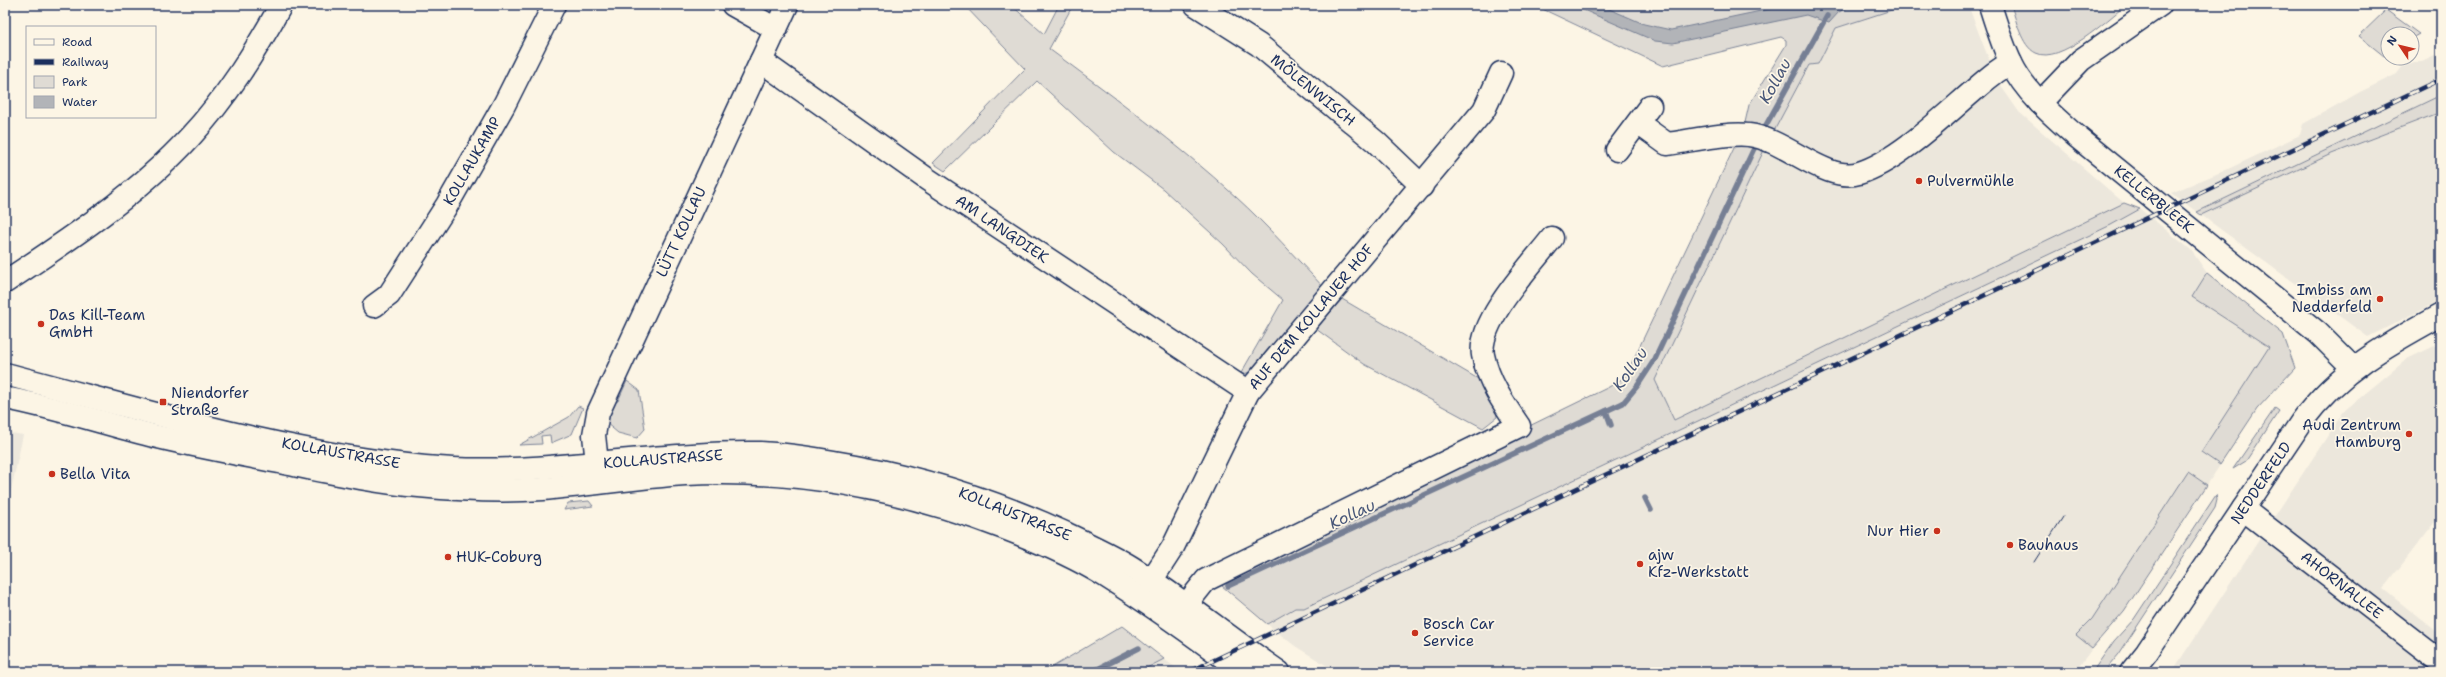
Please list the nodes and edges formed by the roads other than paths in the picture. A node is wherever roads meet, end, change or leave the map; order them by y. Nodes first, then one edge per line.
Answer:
1 (281, 5) edge
2 (554, 5) edge
3 (733, 5) edge
4 (787, 5) edge
5 (1196, 5) edge
6 (1990, 5) edge
7 (2160, 5) edge
8 (776, 28) junction
9 (761, 61) junction
10 (2011, 63) junction
11 (1501, 73) dead end
12 (2040, 103) junction
13 (1616, 150) dead end
14 (1422, 186) junction
15 (1552, 238) dead end
16 (5, 282) edge
17 (374, 306) dead end
18 (2441, 315) edge
19 (2353, 368) junction
20 (5, 374) edge
21 (1248, 392) junction
22 (5, 398) edge
23 (597, 463) junction
24 (2243, 509) junction
25 (1151, 581) junction
26 (1186, 605) junction
27 (2147, 652) junction
28 (2441, 662) edge
29 (1243, 672) edge
30 (1279, 672) edge
31 (2131, 672) edge
32 (2136, 672) edge

1 - 16 street
2 - 17 street, KOLLAUKAMP
3 - 8 street
4 - 8 street, LÜTT KOLLAU
5 - 14 street, MÖLENWISCH
6 - 10 street, KELLERBLEEK
7 - 12 street
8 - 9 street, LÜTT KOLLAU
9 - 21 street, AM LANGDIEK
9 - 23 street, LÜTT KOLLAU
10 - 12 street, KELLERBLEEK
10 - 13 street
11 - 14 street, AUF DEM KOLLAUER HOF
12 - 19 street, KELLERBLEEK
14 - 21 street, AUF DEM KOLLAUER HOF
15 - 26 street
18 - 19 street, NEDDERFELD
19 - 24 street, NEDDERFELD
20 - 23 street, KOLLAUSTRASSE
21 - 25 street, AUF DEM KOLLAUER HOF
22 - 29 street, KOLLAUSTRASSE
23 - 25 street, KOLLAUSTRASSE
24 - 27 street, NEDDERFELD
24 - 28 street, AHORNALLEE
25 - 26 street, KOLLAUSTRASSE
26 - 30 street, KOLLAUSTRASSE
27 - 31 street, NEDDERFELD
27 - 32 street, NEDDERFELD

